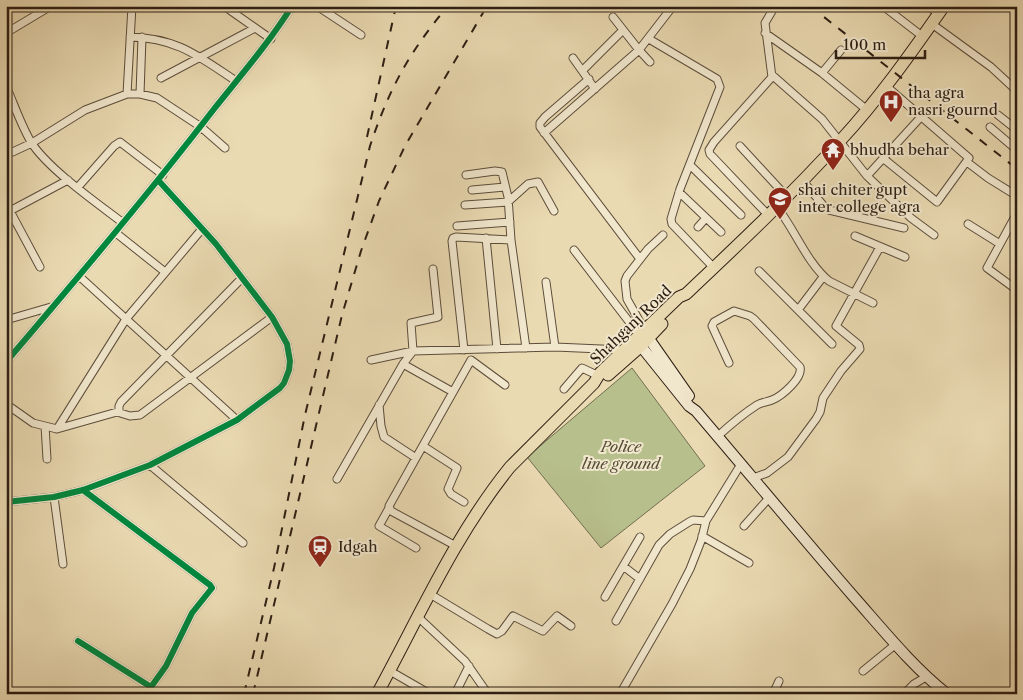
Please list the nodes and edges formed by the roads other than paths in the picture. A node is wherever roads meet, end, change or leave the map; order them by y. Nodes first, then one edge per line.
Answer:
1 (51, 6) edge
2 (132, 6) edge
3 (224, 6) edge
4 (292, 6) edge
5 (317, 6) edge
6 (673, 6) edge
7 (775, 6) edge
8 (884, 6) edge
9 (928, 6) edge
10 (942, 10) edge
11 (613, 17) dead end
12 (932, 24) junction
13 (255, 28) junction
14 (623, 30) junction
15 (6, 33) edge
16 (765, 33) junction
17 (361, 35) dead end
18 (922, 36) junction
19 (130, 37) junction
20 (142, 37) junction
21 (271, 39) junction
22 (649, 39) junction
23 (639, 50) junction
24 (840, 50) dead end
25 (200, 57) junction
26 (573, 58) dead end
27 (650, 62) dead end
28 (582, 70) junction
29 (822, 72) junction
30 (772, 75) junction
31 (161, 78) dead end
32 (589, 79) junction
33 (236, 81) junction
34 (1014, 83) edge
35 (6, 86) edge
36 (886, 86) junction
37 (595, 89) junction
38 (1017, 92) edge
39 (127, 94) junction
40 (140, 94) junction
41 (867, 110) junction
42 (998, 115) dead end
43 (919, 120) dead end
44 (201, 127) junction
45 (990, 127) dead end
46 (1017, 130) edge
47 (544, 133) junction
48 (840, 141) junction
49 (32, 143) junction
50 (740, 146) dead end
51 (225, 148) dead end
52 (1017, 150) edge
53 (6, 155) edge
54 (884, 159) junction
55 (967, 162) junction
56 (690, 165) junction
57 (466, 175) dead end
58 (867, 176) junction
59 (161, 178) junction
60 (68, 180) junction
61 (802, 180) junction
62 (78, 187) junction
63 (505, 187) junction
64 (472, 190) dead end
65 (678, 192) junction
66 (1017, 196) edge
67 (787, 197) junction
68 (508, 202) junction
69 (465, 205) dead end
70 (777, 207) junction
71 (554, 211) dead end
72 (8, 212) edge
73 (1017, 213) edge
74 (741, 215) dead end
75 (769, 216) junction
76 (706, 218) junction
77 (510, 222) junction
78 (123, 223) junction
79 (968, 224) dead end
80 (457, 226) dead end
81 (698, 227) dead end
82 (904, 228) dead end
83 (202, 229) junction
84 (721, 232) dead end
85 (116, 233) junction
86 (663, 235) dead end
87 (934, 235) dead end
88 (856, 236) dead end
89 (486, 238) junction
90 (511, 240) junction
91 (1000, 244) junction
92 (880, 247) junction
93 (574, 250) dead end
94 (905, 257) dead end
95 (640, 259) junction
96 (40, 267) dead end
97 (714, 268) junction
98 (433, 269) dead end
99 (759, 271) dead end
100 (165, 272) junction
101 (79, 276) junction
102 (823, 277) junction
103 (242, 278) junction
104 (546, 282) dead end
105 (1017, 290) edge
106 (854, 293) junction
107 (873, 303) dead end
108 (52, 307) junction
109 (798, 310) junction
110 (272, 317) junction
111 (126, 319) junction
112 (6, 320) edge
113 (643, 337) junction
114 (832, 344) dead end
115 (555, 347) junction
116 (526, 348) junction
117 (6, 349) edge
118 (497, 349) junction
119 (464, 350) junction
120 (624, 350) junction
121 (413, 351) junction
122 (166, 355) junction
123 (372, 360) dead end
124 (8, 361) edge
125 (729, 362) dead end
126 (403, 364) junction
127 (190, 376) junction
128 (596, 380) junction
129 (505, 385) dead end
130 (564, 388) dead end
131 (453, 392) junction
132 (6, 404) edge
133 (380, 405) junction
134 (120, 412) junction
135 (237, 420) junction
136 (45, 426) junction
137 (57, 429) junction
138 (718, 436) junction
139 (423, 446) junction
140 (416, 458) junction
141 (46, 459) dead end
142 (741, 464) junction
143 (150, 465) junction
144 (753, 478) junction
145 (337, 479) dead end
146 (83, 490) junction
147 (54, 497) junction
148 (769, 498) junction
149 (6, 502) edge
150 (464, 502) dead end
151 (389, 508) junction
152 (706, 521) junction
153 (744, 526) dead end
154 (702, 536) junction
155 (640, 537) dead end
156 (243, 543) dead end
157 (456, 546) junction
158 (416, 548) dead end
159 (749, 562) dead end
160 (62, 564) dead end
161 (623, 566) junction
162 (640, 579) junction
163 (430, 594) junction
164 (605, 597) dead end
165 (418, 617) junction
166 (616, 621) dead end
167 (571, 626) dead end
168 (78, 641) dead end
169 (896, 644) junction
170 (469, 666) junction
171 (390, 671) junction
172 (863, 671) dead end
173 (926, 677) junction
174 (779, 681) dead end
175 (377, 694) edge
176 (430, 694) edge
177 (455, 694) edge
178 (488, 694) edge
179 (620, 694) edge
180 (773, 694) edge
181 (904, 694) edge
182 (947, 694) edge

1 - 15 street
2 - 19 street
3 - 13 street
4 - 21 street
5 - 17 street
6 - 22 street
7 - 16 street
8 - 18 street
9 - 10 street
10 - 12 main road, Shahganj Road
11 - 14 street
12 - 18 main road, Shahganj Road
12 - 34 street
13 - 21 street
13 - 25 street
14 - 23 street
14 - 28 street
16 - 29 street
16 - 30 street
18 - 36 main road, Shahganj Road
19 - 20 street
19 - 39 street
20 - 25 street
20 - 40 street
21 - 33 street
22 - 23 street
22 - 56 street
23 - 27 street
23 - 37 street
24 - 29 street
25 - 31 street
25 - 33 street
26 - 28 street
28 - 32 street
29 - 41 street
30 - 48 street
30 - 75 street
32 - 37 street
32 - 47 street
33 - 44 street
34 - 38 street
35 - 49 street
36 - 41 main road, Shahganj Road
36 - 55 street
37 - 47 street
39 - 40 street
39 - 49 street
40 - 44 street
41 - 48 main road, Shahganj Road
42 - 46 street
43 - 54 street
44 - 51 street
44 - 59 street
45 - 52 street
47 - 95 street
48 - 58 street
48 - 61 main road, Shahganj Road
49 - 53 street
49 - 60 street
50 - 67 street
54 - 55 street
54 - 58 street
55 - 66 street
56 - 65 street
56 - 74 street
57 - 63 street
58 - 87 street
59 - 62 street
59 - 78 street
59 - 83 street
60 - 62 street
60 - 72 street
61 - 67 main road, Shahganj Road
61 - 82 street
62 - 78 street
63 - 64 street
63 - 68 street
65 - 76 street
65 - 97 street
67 - 70 main road, Shahganj Road
68 - 69 street
68 - 71 street
68 - 77 street
70 - 75 main road, Shahganj Road
70 - 102 street
72 - 96 street
73 - 91 street
75 - 97 main road, Shahganj Road
76 - 81 street
76 - 84 street
77 - 80 street
77 - 90 street
78 - 85 street
79 - 91 street
83 - 100 street
83 - 103 street
85 - 100 street
85 - 101 street
86 - 95 street
88 - 92 street
89 - 90 street
89 - 118 street
89 - 119 street
90 - 116 street
91 - 105 street
92 - 94 street
92 - 106 street
93 - 113 street
95 - 113 street
97 - 113 main road, Shahganj Road
98 - 121 street
99 - 109 street
100 - 111 street
101 - 108 street
101 - 111 street
102 - 106 street
102 - 109 street
103 - 110 street
103 - 122 street
104 - 115 street
106 - 107 street
106 - 144 street
108 - 112 street
108 - 124 street
109 - 114 street
110 - 127 street
110 - 135 street
111 - 122 street
111 - 137 street
113 - 120 main road, Shahganj Road
113 - 128 main road
113 - 138 main road
115 - 116 street
115 - 120 street
116 - 118 street
117 - 124 street
118 - 119 street
119 - 121 street
120 - 128 main road, Shahganj Road
121 - 123 street
121 - 126 street
122 - 127 street
122 - 134 street
125 - 138 street
126 - 131 street
126 - 133 street
127 - 134 street
127 - 135 street
128 - 130 street
128 - 157 main road, Shahganj Road
129 - 131 street
131 - 139 street
132 - 136 street
133 - 140 street
133 - 145 street
134 - 137 street
135 - 143 street
136 - 137 street
136 - 141 street
138 - 142 main road
139 - 140 street
139 - 150 street
140 - 151 street
142 - 144 main road
142 - 152 street
143 - 146 street
143 - 156 street
144 - 148 main road
146 - 147 street
146 - 168 street
147 - 149 street
147 - 160 street
148 - 153 street
148 - 169 main road
151 - 157 street
151 - 158 street
152 - 154 street
152 - 162 street
154 - 159 street
154 - 179 street
155 - 161 street
157 - 163 main road, Shahganj Road
161 - 162 street
161 - 164 street
162 - 166 street
163 - 165 main road, Shahganj Road
163 - 167 street
165 - 170 street
165 - 171 main road, Shahganj Road
169 - 172 street
169 - 173 main road
170 - 177 street
170 - 178 street
171 - 175 main road, Shahganj Road
171 - 176 street
173 - 181 street
173 - 182 main road
174 - 180 street

